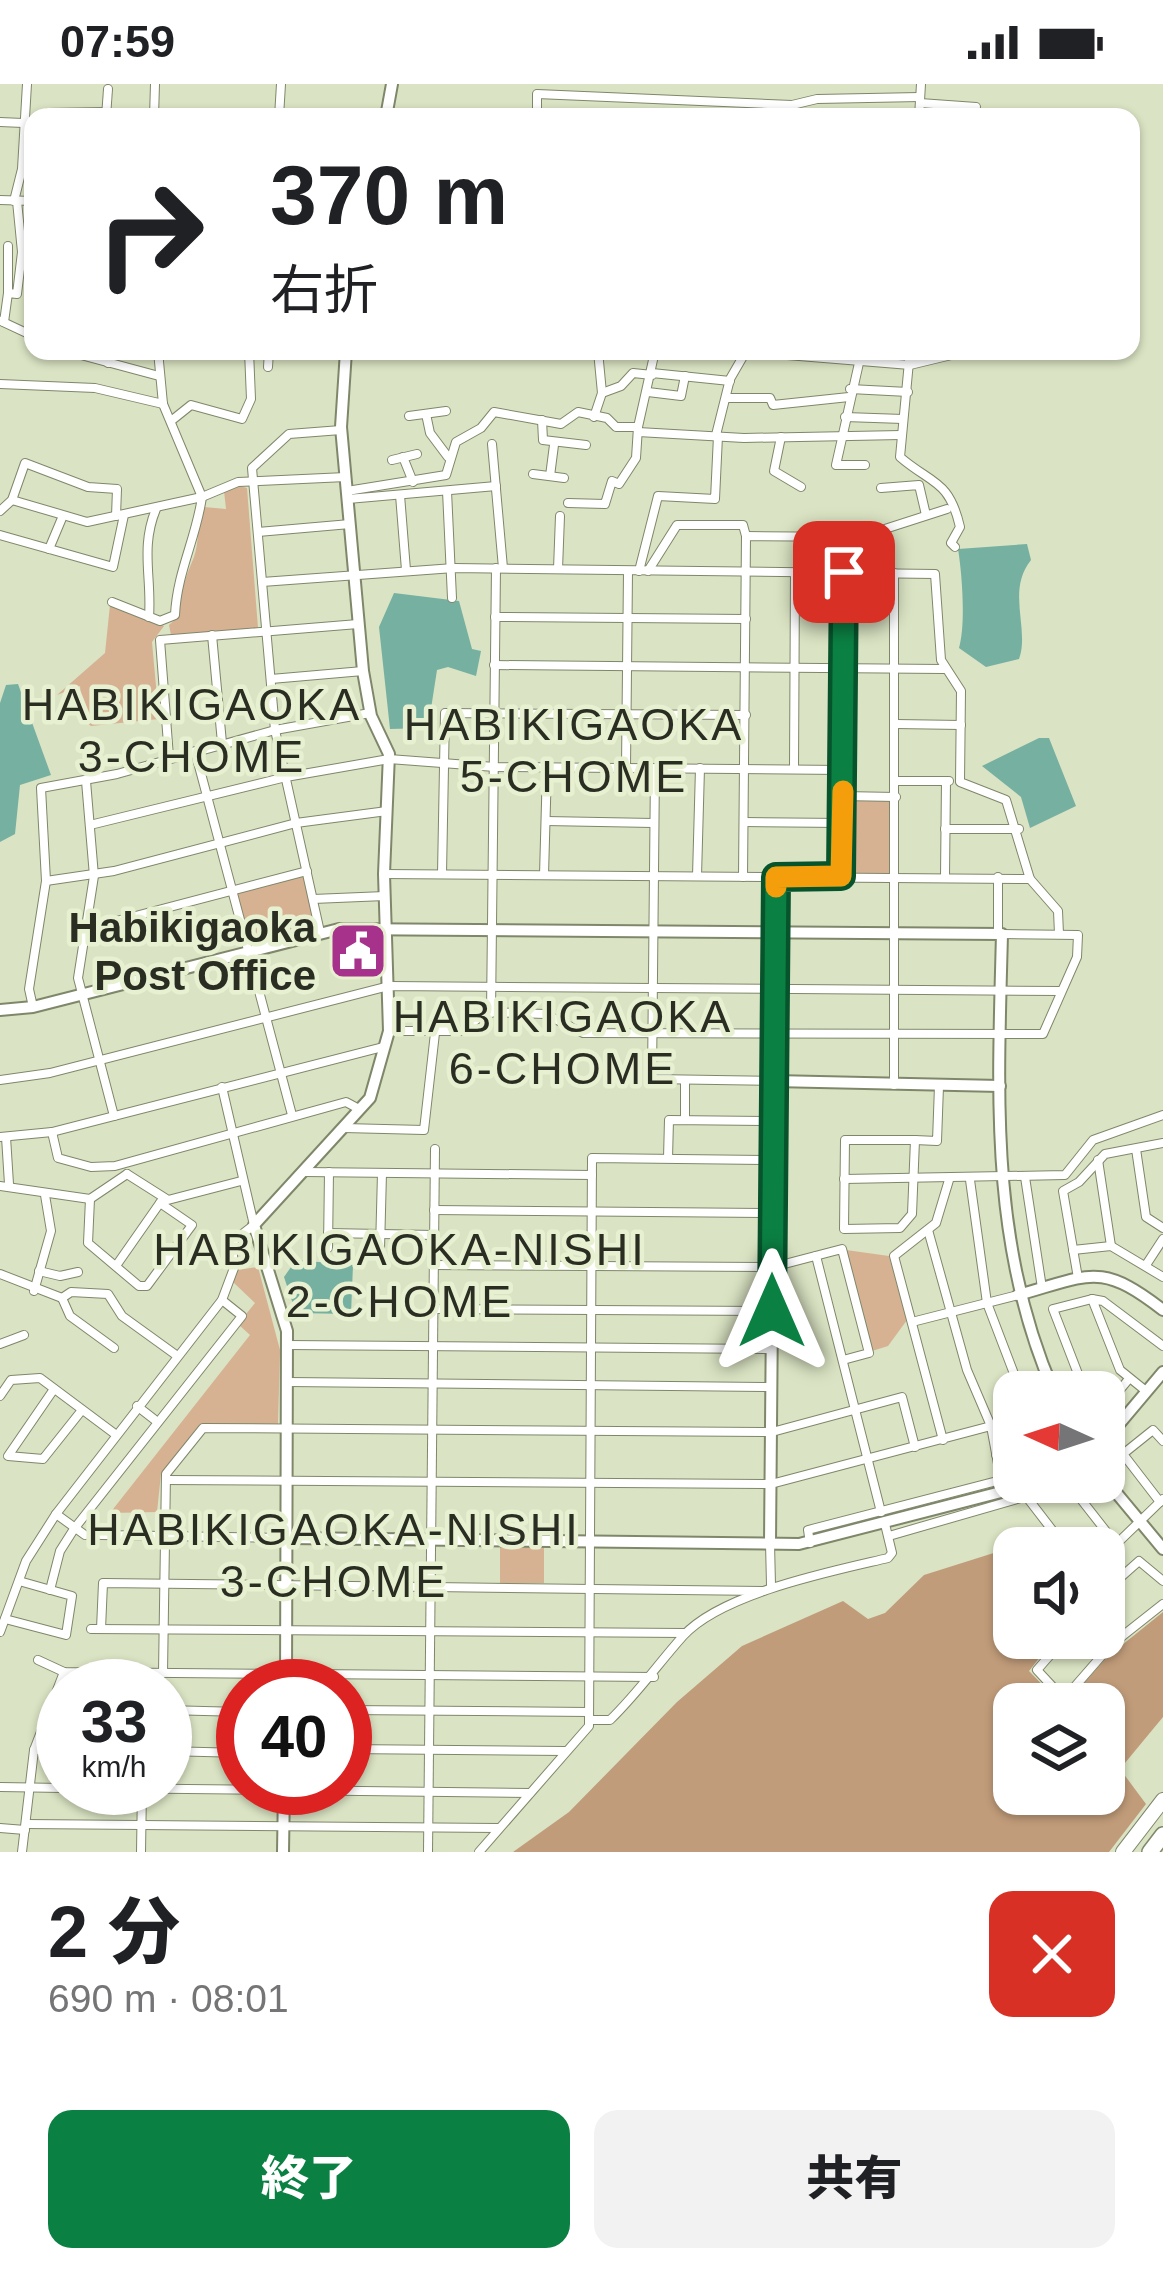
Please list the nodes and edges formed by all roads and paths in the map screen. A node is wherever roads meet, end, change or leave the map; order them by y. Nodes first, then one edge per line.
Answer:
1 (921, 84) edge
2 (108, 89) dead end
3 (920, 100) junction
4 (792, 105) joint
5 (976, 107) dead end
6 (106, 108) edge
7 (538, 108) edge
8 (920, 108) edge
9 (24, 113) edge
10 (0, 122) edge
11 (23, 123) junction
12 (0, 200) edge
13 (15, 201) junction
14 (24, 201) edge
15 (8, 246) dead end
16 (3, 261) edge
17 (8, 293) junction
18 (2, 321) edge
19 (97, 360) edge
20 (108, 360) edge
21 (158, 360) edge
22 (249, 360) edge
23 (268, 360) edge
24 (345, 360) edge
25 (599, 360) edge
26 (654, 360) edge
27 (737, 360) edge
28 (837, 360) edge
29 (910, 360) edge
30 (931, 360) edge
31 (108, 363) junction
32 (859, 363) junction
33 (910, 365) junction
34 (268, 367) dead end
35 (652, 374) junction
36 (159, 376) junction
37 (685, 376) junction
38 (730, 381) junction
39 (0, 384) edge
40 (648, 392) junction
41 (908, 392) junction
42 (602, 393) junction
43 (849, 393) junction
44 (728, 398) junction
45 (163, 404) junction
46 (446, 411) dead end
47 (426, 414) junction
48 (410, 416) dead end
49 (595, 416) junction
50 (845, 417) junction
51 (903, 419) junction
52 (542, 420) junction
53 (171, 421) junction
54 (341, 430) junction
55 (638, 430) junction
56 (842, 434) junction
57 (901, 434) junction
58 (717, 436) junction
59 (781, 437) junction
60 (492, 444) dead end
61 (554, 445) junction
62 (586, 446) dead end
63 (417, 454) dead end
64 (403, 457) junction
65 (448, 459) junction
66 (392, 460) dead end
67 (865, 464) dead end
68 (533, 474) dead end
69 (550, 476) junction
70 (564, 478) dead end
71 (254, 482) junction
72 (413, 482) junction
73 (496, 486) junction
74 (802, 487) dead end
75 (881, 488) dead end
76 (347, 489) junction
77 (447, 491) junction
78 (400, 495) junction
79 (202, 497) junction
80 (12, 500) junction
81 (568, 503) dead end
82 (156, 508) junction
83 (946, 509) dead end
84 (0, 511) edge
85 (926, 515) junction
86 (120, 516) junction
87 (560, 516) dead end
88 (62, 518) junction
89 (350, 524) junction
90 (258, 532) junction
91 (0, 535) edge
92 (746, 536) junction
93 (860, 537) junction
94 (955, 547) dead end
95 (50, 549) junction
96 (454, 568) junction
97 (499, 568) junction
98 (558, 569) junction
99 (406, 570) junction
100 (638, 571) junction
101 (745, 572) junction
102 (795, 572) junction
103 (355, 573) junction
104 (849, 573) junction
105 (894, 573) junction
106 (262, 582) junction
107 (452, 598) dead end
108 (112, 602) dead end
109 (148, 617) junction
110 (495, 617) junction
111 (628, 618) junction
112 (746, 619) junction
113 (359, 624) junction
114 (266, 629) junction
115 (212, 635) junction
116 (494, 665) junction
117 (627, 666) junction
118 (745, 667) junction
119 (795, 667) junction
120 (844, 667) junction
121 (896, 668) junction
122 (945, 669) junction
123 (363, 671) junction
124 (271, 679) junction
125 (495, 712) junction
126 (370, 713) junction
127 (627, 713) junction
128 (746, 715) junction
129 (896, 724) junction
130 (961, 725) junction
131 (275, 730) junction
132 (222, 743) junction
133 (195, 751) junction
134 (169, 757) junction
135 (389, 759) junction
136 (444, 764) junction
137 (495, 767) junction
138 (548, 767) junction
139 (626, 768) junction
140 (656, 768) junction
141 (700, 768) junction
142 (745, 769) junction
143 (794, 770) junction
144 (843, 770) junction
145 (286, 777) junction
146 (896, 781) junction
147 (946, 781) junction
148 (86, 782) junction
149 (960, 782) junction
150 (843, 796) junction
151 (896, 797) junction
152 (206, 798) junction
153 (389, 811) junction
154 (547, 821) junction
155 (744, 822) junction
156 (296, 823) junction
157 (654, 823) junction
158 (842, 823) junction
159 (89, 825) junction
160 (945, 829) junction
161 (1019, 830) junction
162 (220, 842) junction
163 (307, 871) junction
164 (384, 874) junction
165 (442, 874) junction
166 (492, 874) junction
167 (544, 875) junction
168 (94, 876) junction
169 (652, 876) junction
170 (697, 876) junction
171 (841, 876) junction
172 (897, 876) junction
173 (945, 876) junction
174 (743, 877) junction
175 (776, 877) junction
176 (998, 877) junction
177 (1030, 879) junction
178 (46, 881) junction
179 (233, 891) junction
180 (385, 896) junction
181 (313, 899) junction
182 (86, 929) junction
183 (385, 929) junction
184 (492, 929) junction
185 (320, 932) junction
186 (652, 932) junction
187 (776, 932) junction
188 (896, 933) junction
189 (1000, 934) junction
190 (1059, 934) junction
191 (249, 950) junction
192 (389, 986) junction
193 (492, 986) junction
194 (652, 987) junction
195 (776, 987) junction
196 (896, 989) junction
197 (1001, 990) junction
198 (1061, 991) junction
199 (81, 994) junction
200 (33, 1007) junction
201 (0, 1010) edge
202 (491, 1012) junction
203 (265, 1015) junction
204 (389, 1031) junction
205 (435, 1033) junction
206 (652, 1034) junction
207 (775, 1035) junction
208 (895, 1035) junction
209 (1000, 1036) junction
210 (387, 1046) junction
211 (98, 1060) junction
212 (281, 1072) junction
213 (0, 1080) edge
214 (685, 1080) junction
215 (774, 1081) junction
216 (894, 1085) junction
217 (939, 1086) junction
218 (1000, 1086) junction
219 (222, 1088) junction
220 (360, 1109) junction
221 (292, 1115) junction
222 (1163, 1115) edge
223 (114, 1116) junction
224 (685, 1120) junction
225 (774, 1121) junction
226 (344, 1128) junction
227 (52, 1132) junction
228 (230, 1133) junction
229 (3, 1137) edge
230 (915, 1140) junction
231 (1163, 1143) edge
232 (435, 1149) dead end
233 (1136, 1149) junction
234 (668, 1158) junction
235 (773, 1160) junction
236 (1098, 1160) junction
237 (116, 1166) junction
238 (305, 1172) junction
239 (329, 1172) junction
240 (382, 1173) junction
241 (127, 1174) junction
242 (434, 1174) junction
243 (592, 1174) junction
244 (1025, 1178) junction
245 (844, 1179) junction
246 (915, 1179) junction
247 (1000, 1179) junction
248 (241, 1180) junction
249 (949, 1180) junction
250 (970, 1180) junction
251 (3, 1188) edge
252 (45, 1195) junction
253 (90, 1199) junction
254 (162, 1200) junction
255 (434, 1210) junction
256 (592, 1212) junction
257 (773, 1213) junction
258 (254, 1225) junction
259 (1163, 1228) edge
260 (928, 1230) junction
261 (328, 1233) junction
262 (381, 1234) junction
263 (434, 1235) junction
264 (1163, 1239) edge
265 (1112, 1246) junction
266 (328, 1248) dead end
267 (380, 1249) dead end
268 (1073, 1250) junction
269 (817, 1256) junction
270 (118, 1263) junction
271 (433, 1264) junction
272 (591, 1265) junction
273 (1146, 1265) junction
274 (773, 1267) junction
275 (39, 1271) junction
276 (78, 1271) dead end
277 (0, 1274) edge
278 (1163, 1277) edge
279 (1078, 1278) junction
280 (1042, 1288) junction
281 (34, 1291) junction
282 (1018, 1295) junction
283 (62, 1298) junction
284 (1092, 1299) junction
285 (222, 1300) junction
286 (987, 1303) junction
287 (433, 1309) junction
288 (592, 1310) junction
289 (1163, 1310) edge
290 (772, 1311) junction
291 (949, 1313) junction
292 (912, 1322) junction
293 (24, 1335) dead end
294 (0, 1344) edge
295 (288, 1346) junction
296 (1163, 1346) edge
297 (433, 1347) junction
298 (591, 1347) junction
299 (114, 1348) dead end
300 (772, 1349) junction
301 (176, 1355) junction
302 (844, 1360) junction
303 (1013, 1371) edge
304 (1046, 1371) edge
305 (1077, 1371) edge
306 (1163, 1372) edge
307 (1128, 1380) junction
308 (288, 1382) junction
309 (432, 1384) junction
310 (591, 1384) junction
311 (1125, 1384) edge
312 (772, 1387) junction
313 (54, 1389) junction
314 (1148, 1393) junction
315 (0, 1396) edge
316 (136, 1406) junction
317 (856, 1408) junction
318 (82, 1410) junction
319 (1125, 1419) edge
320 (155, 1420) junction
321 (991, 1426) junction
322 (288, 1427) junction
323 (431, 1428) junction
324 (591, 1430) junction
325 (772, 1432) junction
326 (115, 1434) junction
327 (993, 1438) edge
328 (943, 1440) junction
329 (1163, 1441) edge
330 (915, 1447) junction
331 (868, 1459) junction
332 (166, 1480) junction
333 (287, 1480) junction
334 (432, 1481) junction
335 (993, 1483) edge
336 (591, 1484) junction
337 (771, 1484) junction
338 (993, 1492) edge
339 (1162, 1501) edge
340 (1011, 1503) edge
341 (1031, 1503) edge
342 (1084, 1503) edge
343 (1123, 1503) edge
344 (930, 1505) junction
345 (56, 1514) junction
346 (1138, 1522) junction
347 (885, 1524) junction
348 (1050, 1527) edge
349 (1103, 1527) edge
350 (74, 1528) junction
351 (85, 1535) dead end
352 (100, 1535) dead end
353 (1125, 1535) edge
354 (165, 1537) junction
355 (286, 1538) junction
356 (431, 1538) junction
357 (591, 1539) junction
358 (770, 1542) junction
359 (1163, 1549) edge
360 (1125, 1573) edge
361 (19, 1581) junction
362 (1163, 1582) edge
363 (164, 1584) junction
364 (286, 1585) junction
365 (430, 1585) junction
366 (590, 1587) junction
367 (767, 1588) junction
368 (50, 1590) junction
369 (1163, 1604) edge
370 (5, 1619) junction
371 (164, 1629) junction
372 (286, 1630) junction
373 (430, 1631) junction
374 (590, 1632) junction
375 (0, 1633) edge
376 (685, 1633) junction
377 (1125, 1634) edge
378 (164, 1659) edge
379 (285, 1659) edge
380 (1047, 1659) edge
381 (1099, 1659) edge
382 (429, 1675) junction
383 (589, 1676) junction
384 (372, 1677) edge
385 (654, 1677) junction
386 (372, 1710) edge
387 (429, 1711) junction
388 (589, 1716) junction
389 (36, 1745) edge
390 (372, 1749) edge
391 (34, 1750) joint
392 (429, 1750) junction
393 (567, 1751) junction
394 (0, 1787) edge
395 (30, 1787) junction
396 (36, 1787) edge
397 (372, 1790) edge
398 (428, 1791) junction
399 (530, 1793) junction
400 (1163, 1800) edge
401 (141, 1815) edge
402 (284, 1815) edge
403 (141, 1825) junction
404 (25, 1827) junction
405 (0, 1828) edge
406 (284, 1828) junction
407 (428, 1828) junction
408 (500, 1828) junction
409 (1163, 1835) edge
410 (22, 1852) edge
411 (141, 1852) edge
412 (284, 1852) edge
413 (428, 1852) edge
414 (479, 1852) edge
415 (1123, 1852) edge
416 (1150, 1852) edge

1 - 3 street
2 - 6 street
3 - 4 street
3 - 5 street
3 - 8 street
4 - 7 street
9 - 11 street
10 - 11 street
11 - 13 street
12 - 13 street
13 - 14 street
13 - 17 street
15 - 16 street
16 - 17 street
17 - 18 street
19 - 31 street
20 - 31 street
21 - 36 street
22 - 53 street
23 - 34 street
24 - 54 street
25 - 42 street
26 - 35 street
27 - 38 street
28 - 32 street
29 - 33 street
30 - 33 street
31 - 36 street
32 - 33 street
32 - 43 street
33 - 41 street
35 - 37 street
35 - 40 street
35 - 42 street
36 - 45 street
37 - 38 street
37 - 40 street
38 - 44 street
39 - 45 street
40 - 55 street
41 - 43 street
41 - 51 street
42 - 49 street
43 - 44 street
43 - 50 street
44 - 58 street
45 - 53 street
46 - 47 street
47 - 48 street
47 - 65 street
49 - 52 street
49 - 55 street
50 - 51 street
50 - 56 street
51 - 57 street
52 - 61 street
52 - 65 street
53 - 79 street
54 - 71 street
54 - 76 street
55 - 58 street
55 - 81 street
56 - 57 street
56 - 59 street
56 - 67 street
57 - 94 street
58 - 59 street
58 - 100 street
59 - 74 street
60 - 73 street
61 - 62 street
61 - 69 street
63 - 64 street
64 - 66 street
64 - 72 street
65 - 72 street
68 - 69 street
69 - 70 street
71 - 76 street
71 - 79 street
71 - 90 street
72 - 76 street
73 - 77 street
73 - 97 street
75 - 85 street
76 - 78 street
76 - 89 street
77 - 78 street
77 - 96 street
78 - 99 street
79 - 82 street
79 - 109 street
80 - 84 street
80 - 86 street
80 - 88 street
82 - 86 street
82 - 109 street
83 - 85 street
85 - 93 street
86 - 88 street
86 - 95 street
87 - 98 street
88 - 95 street
89 - 90 street
89 - 103 street
90 - 106 street
91 - 95 street
92 - 93 street
92 - 100 street
92 - 101 street
93 - 104 street
96 - 97 street
96 - 99 street
96 - 107 street
97 - 98 street
97 - 110 street
98 - 100 street
99 - 103 street
100 - 101 street
100 - 111 street
101 - 102 street
101 - 112 street
102 - 104 street
102 - 119 street
103 - 106 street
103 - 113 street
104 - 105 street
104 - 120 street
105 - 121 street
105 - 122 street
106 - 114 street
108 - 109 street
110 - 111 street
110 - 116 street
111 - 112 street
111 - 117 street
112 - 118 street
113 - 114 street
113 - 123 street
114 - 115 street
114 - 124 street
115 - 132 street
115 - 134 street
116 - 117 street
116 - 125 street
117 - 118 street
117 - 127 street
118 - 119 street
118 - 128 street
119 - 120 street
119 - 143 street
120 - 121 street
120 - 144 street
121 - 122 street
121 - 129 street
122 - 130 street
123 - 124 street
123 - 126 street
124 - 131 street
125 - 127 street
125 - 136 street
125 - 137 street
126 - 131 street
126 - 135 street
127 - 128 street
127 - 139 street
128 - 142 street
129 - 130 street
129 - 146 street
130 - 149 street
131 - 132 street
131 - 145 street
132 - 133 street
133 - 134 street
133 - 152 street
134 - 148 street
135 - 136 street
135 - 145 street
135 - 153 street
136 - 137 street
136 - 165 street
137 - 138 street
137 - 166 street
138 - 139 street
138 - 154 street
139 - 140 street
140 - 141 street
140 - 157 street
141 - 142 street
141 - 170 street
142 - 143 street
142 - 155 street
143 - 144 street
144 - 150 street
145 - 152 street
145 - 156 street
146 - 147 street
146 - 151 street
147 - 149 street
147 - 160 street
148 - 159 street
148 - 178 street
149 - 161 street
150 - 151 street
150 - 158 street
151 - 172 street
152 - 159 street
152 - 162 street
153 - 156 street
153 - 164 street
154 - 157 street
154 - 167 street
155 - 158 street
155 - 174 street
156 - 162 street
156 - 163 street
157 - 169 street
158 - 171 street
159 - 168 street
160 - 161 street
160 - 173 street
161 - 177 street
162 - 168 street
162 - 179 street
163 - 179 street
163 - 181 street
164 - 165 street
164 - 180 street
165 - 166 street
166 - 167 street
166 - 184 street
167 - 169 street
168 - 178 street
168 - 182 street
169 - 170 street
169 - 186 street
170 - 174 street
171 - 172 street
171 - 175 street
172 - 173 street
172 - 188 street
173 - 176 street
174 - 175 street
175 - 187 street
176 - 177 street
176 - 189 street
177 - 190 street
178 - 200 street
179 - 182 street
179 - 191 street
180 - 181 street
180 - 183 street
181 - 185 street
182 - 199 street
183 - 184 street
183 - 185 street
183 - 192 street
184 - 186 street
184 - 193 street
185 - 191 street
186 - 187 street
186 - 194 street
187 - 188 street
187 - 195 street
188 - 189 street
188 - 196 street
189 - 190 street
189 - 197 street
190 - 198 street
191 - 199 street
191 - 203 street
192 - 193 street
192 - 203 street
192 - 204 street
193 - 194 street
193 - 202 street
194 - 195 street
194 - 206 street
195 - 196 street
195 - 207 street
196 - 197 street
196 - 208 street
197 - 198 street
197 - 209 street
198 - 209 street
199 - 200 street
199 - 211 street
200 - 201 street
202 - 205 street
202 - 206 street
203 - 211 street
203 - 212 street
204 - 205 street
204 - 210 street
205 - 226 street
206 - 207 street
206 - 214 street
207 - 208 street
207 - 215 street
208 - 209 street
208 - 216 street
209 - 218 street
210 - 212 street
210 - 220 street
211 - 213 street
211 - 223 street
212 - 219 street
212 - 221 street
214 - 215 street
214 - 224 street
215 - 216 street
215 - 225 street
216 - 217 street
217 - 218 street
217 - 230 street
218 - 247 street
219 - 223 street
219 - 228 street
220 - 221 street
220 - 226 street
221 - 228 street
222 - 244 street
223 - 227 street
224 - 225 street
224 - 234 street
225 - 235 street
226 - 238 street
227 - 229 street
227 - 237 street
228 - 237 street
228 - 248 street
229 - 251 street
230 - 245 street
230 - 246 street
231 - 233 street
232 - 242 street
233 - 236 street
233 - 259 street
234 - 235 street
234 - 243 street
235 - 257 street
236 - 265 street
236 - 268 street
237 - 241 street
238 - 239 street
238 - 258 street
239 - 240 street
239 - 261 street
240 - 242 street
240 - 262 street
241 - 253 street
241 - 254 street
242 - 243 street
242 - 255 street
243 - 256 street
244 - 247 street
244 - 280 street
245 - 246 street
245 - 246 street
246 - 249 street
247 - 250 street
247 - 282 street
248 - 254 street
248 - 258 street
249 - 250 street
249 - 260 street
250 - 286 street
251 - 252 street
252 - 253 street
252 - 275 street
253 - 270 street
254 - 270 street
254 - 270 street
255 - 256 street
255 - 263 street
256 - 257 street
256 - 272 street
257 - 274 street
258 - 285 street
258 - 295 street
260 - 291 street
260 - 292 street
261 - 262 street
261 - 266 street
262 - 263 street
262 - 267 street
263 - 271 street
264 - 273 street
265 - 268 street
265 - 273 street
268 - 279 street
269 - 274 street
269 - 302 street
269 - 302 street
271 - 272 street
271 - 287 street
272 - 274 street
272 - 288 street
273 - 278 street
274 - 290 street
275 - 276 street
275 - 281 street
277 - 281 street
279 - 280 street
279 - 289 street
280 - 282 street
281 - 283 street
282 - 286 street
282 - 304 street
283 - 299 street
283 - 301 street
284 - 296 street
284 - 305 street
284 - 307 street
285 - 301 street
285 - 320 street
286 - 291 street
286 - 303 street
287 - 288 street
287 - 297 street
288 - 290 street
288 - 298 street
290 - 300 street
291 - 292 street
291 - 321 street
292 - 328 street
293 - 294 street
295 - 297 street
295 - 308 street
297 - 298 street
297 - 309 street
298 - 300 street
298 - 310 street
300 - 312 street
301 - 316 street
302 - 317 street
306 - 314 street
307 - 311 street
307 - 314 street
308 - 309 street
308 - 322 street
309 - 310 street
309 - 323 street
310 - 312 street
310 - 324 street
312 - 325 street
313 - 315 street
313 - 318 street
313 - 318 street
314 - 319 street
316 - 320 street
316 - 326 street
317 - 325 street
317 - 330 street
317 - 331 street
318 - 326 street
320 - 350 street
321 - 327 street
321 - 328 street
322 - 323 street
322 - 332 street
322 - 333 street
323 - 324 street
323 - 334 street
324 - 325 street
324 - 336 street
325 - 337 street
326 - 345 street
328 - 330 street
329 - 339 street
330 - 331 street
331 - 337 street
331 - 347 street
332 - 333 street
332 - 354 street
333 - 334 street
333 - 355 street
334 - 336 street
334 - 356 street
335 - 344 street
336 - 337 street
336 - 357 street
337 - 358 street
338 - 344 street
339 - 346 street
340 - 347 street
341 - 348 street
342 - 349 street
343 - 346 street
344 - 347 street
345 - 350 street
345 - 361 street
346 - 353 street
346 - 359 street
347 - 358 street
347 - 367 street
350 - 351 street
350 - 368 street
352 - 354 street
354 - 355 street
354 - 363 street
355 - 356 street
355 - 364 street
356 - 357 street
356 - 365 street
357 - 358 street
357 - 366 street
358 - 367 street
360 - 362 street
361 - 368 street
361 - 370 street
363 - 364 street
363 - 371 street
363 - 371 street
364 - 365 street
364 - 372 street
365 - 366 street
365 - 373 street
366 - 367 street
366 - 374 street
367 - 376 street
368 - 370 street
369 - 377 street
370 - 375 street
371 - 372 street
371 - 378 street
372 - 373 street
372 - 379 street
373 - 374 street
373 - 382 street
374 - 376 street
374 - 383 street
376 - 385 street
380 - 381 street
382 - 383 street
382 - 384 street
382 - 387 street
383 - 385 street
383 - 388 street
385 - 388 street
386 - 387 street
387 - 388 street
387 - 392 street
388 - 393 street
389 - 391 street
390 - 392 street
391 - 395 street
392 - 393 street
392 - 398 street
393 - 399 street
394 - 395 street
395 - 396 street
395 - 404 street
397 - 398 street
398 - 399 street
398 - 407 street
399 - 408 street
400 - 415 main road
401 - 403 street
402 - 406 street
403 - 404 street
403 - 406 street
403 - 411 street
404 - 405 street
404 - 410 street
406 - 407 street
406 - 412 street
407 - 408 street
407 - 413 street
408 - 414 street
409 - 416 highway

